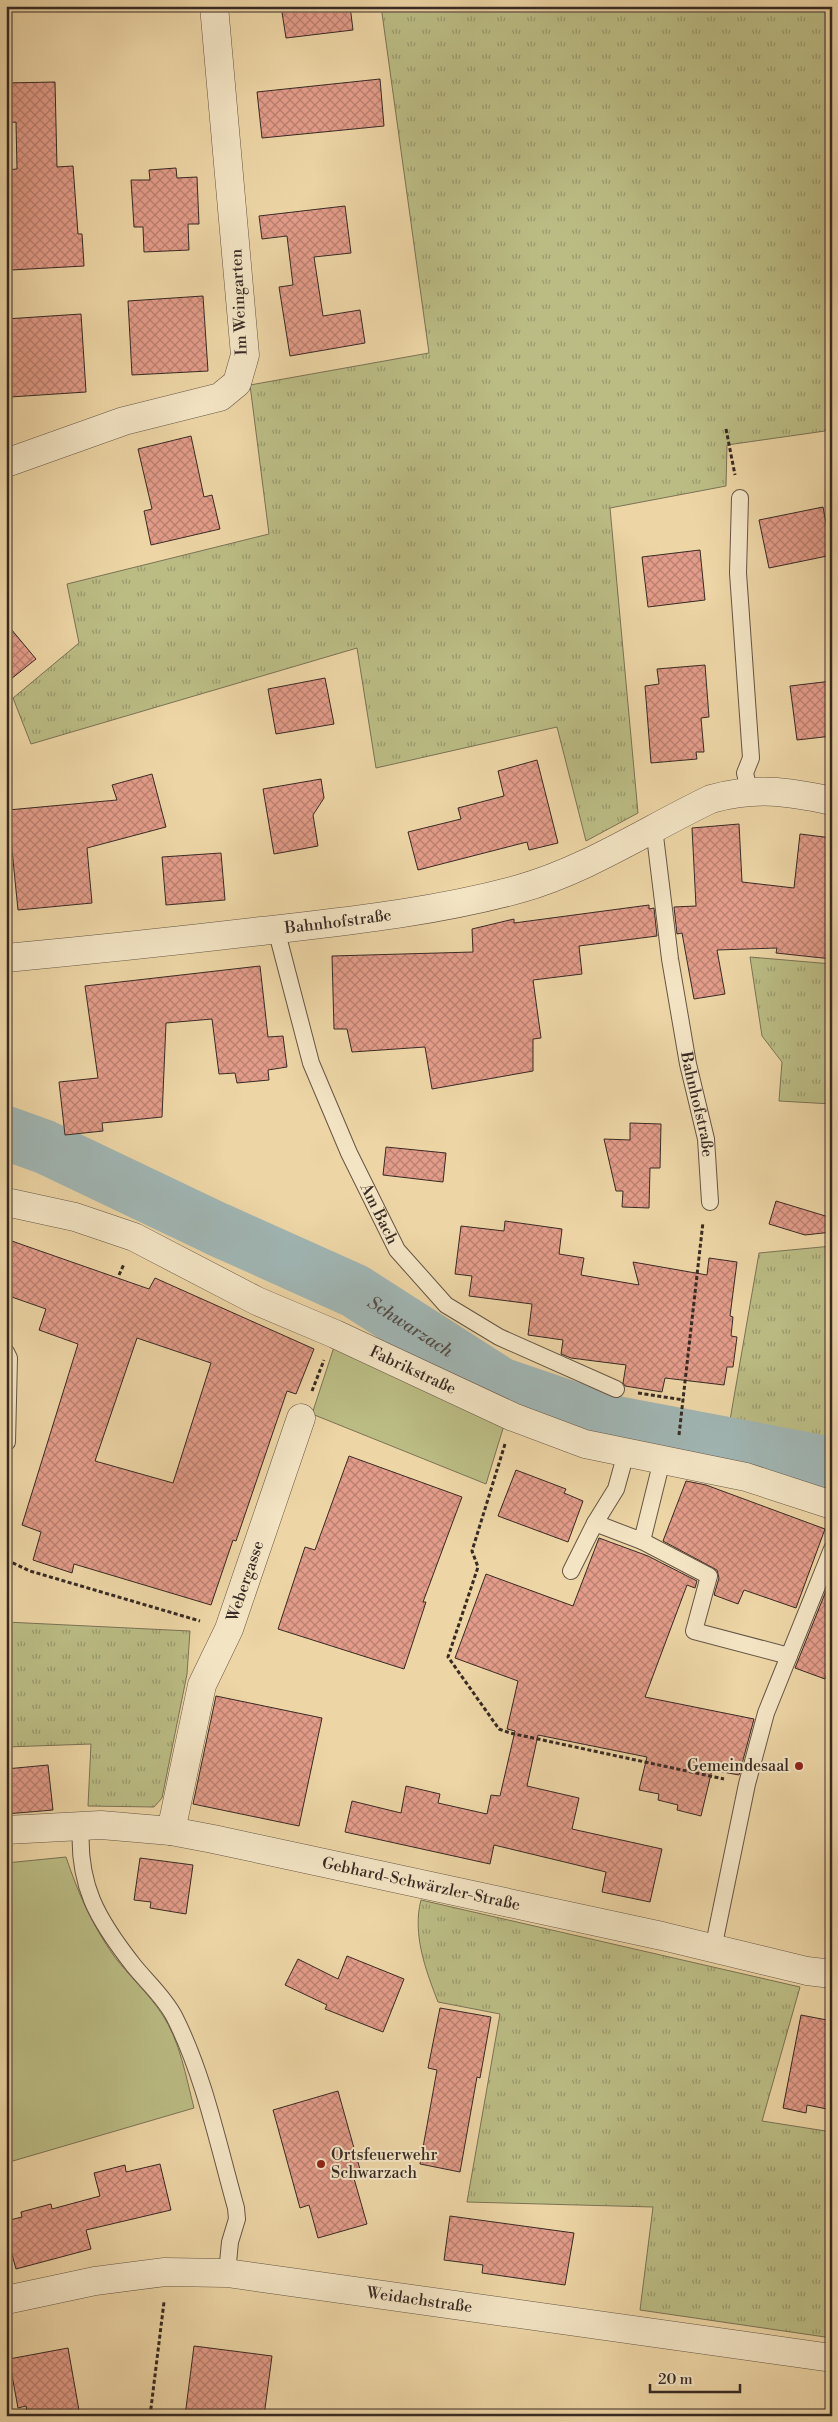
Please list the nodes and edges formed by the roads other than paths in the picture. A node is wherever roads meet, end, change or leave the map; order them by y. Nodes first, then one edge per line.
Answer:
1 (214, 6) edge
2 (6, 463) edge
3 (740, 498) road end
4 (749, 790) junction
5 (832, 801) edge
6 (654, 828) junction
7 (276, 929) junction
8 (6, 958) edge
9 (6, 1202) edge
10 (710, 1202) road end
11 (6, 1352) edge
12 (616, 1389) road end
13 (301, 1418) road end
14 (7, 1442) edge
15 (626, 1453) junction
16 (662, 1460) junction
17 (832, 1506) edge
18 (595, 1523) junction
19 (642, 1541) junction
20 (832, 1550) edge
21 (572, 1572) dead end
22 (789, 1656) junction
23 (81, 1824) junction
24 (6, 1830) edge
25 (170, 1831) junction
26 (713, 1949) junction
27 (832, 1974) edge
28 (227, 2272) junction
29 (6, 2300) edge
30 (832, 2358) edge

1 - 2 street, Im Weingarten
3 - 4 lane
4 - 5 street, Bahnhofstraße
4 - 6 street, Bahnhofstraße
6 - 7 street, Bahnhofstraße
6 - 10 lane, Bahnhofstraße
7 - 8 street, Bahnhofstraße
7 - 12 lane, Am Bach
9 - 15 street, Fabrikstraße
11 - 14 lane
13 - 25 street, Webergasse
15 - 16 street, Fabrikstraße
15 - 18 lane
16 - 17 street, Fabrikstraße
16 - 19 lane
18 - 19 lane
18 - 21 lane
19 - 22 lane
20 - 22 lane
22 - 26 lane
23 - 24 street, Gebhard-Schwärzler-Straße
23 - 25 street, Gebhard-Schwärzler-Straße
23 - 28 lane
25 - 26 street, Gebhard-Schwärzler-Straße
26 - 27 street, Gebhard-Schwärzler-Straße
28 - 29 street, Weidachstraße
28 - 30 street, Weidachstraße

